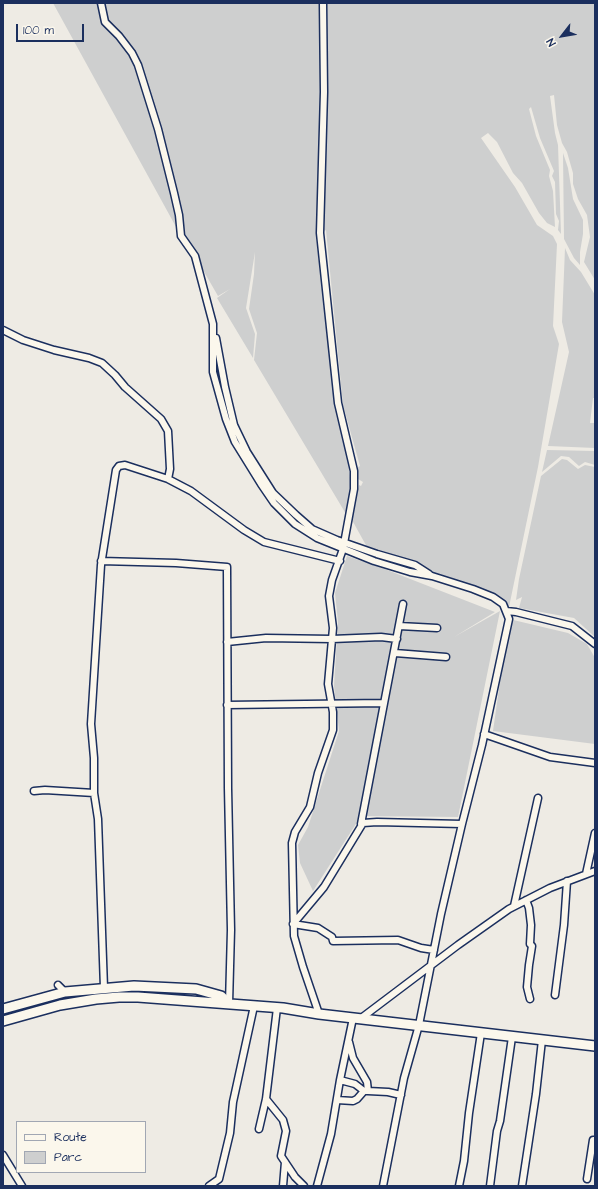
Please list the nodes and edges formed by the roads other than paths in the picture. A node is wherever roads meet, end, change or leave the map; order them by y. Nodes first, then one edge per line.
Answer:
1 (101, 3) edge
2 (323, 3) edge
3 (3, 330) edge
4 (168, 479) junction
5 (344, 546) junction
6 (101, 561) junction
7 (340, 561) junction
8 (403, 604) dead end
9 (506, 611) junction
10 (399, 626) junction
11 (437, 628) dead end
12 (332, 639) junction
13 (397, 639) junction
14 (227, 642) junction
15 (595, 644) edge
16 (395, 653) junction
17 (446, 657) dead end
18 (331, 703) junction
19 (384, 703) junction
20 (227, 705) junction
21 (484, 734) junction
22 (595, 763) edge
23 (34, 791) dead end
24 (94, 793) junction
25 (538, 798) dead end
26 (361, 824) junction
27 (462, 824) junction
28 (595, 833) edge
29 (595, 871) edge
30 (586, 874) junction
31 (567, 881) junction
32 (526, 900) junction
33 (514, 906) junction
34 (293, 924) junction
35 (434, 950) junction
36 (431, 965) junction
37 (104, 988) junction
38 (555, 995) dead end
39 (530, 999) dead end
40 (229, 1004) junction
41 (254, 1006) junction
42 (277, 1008) junction
43 (3, 1009) edge
44 (319, 1014) junction
45 (357, 1018) junction
46 (3, 1021) edge
47 (419, 1025) junction
48 (481, 1033) junction
49 (512, 1037) junction
50 (542, 1040) junction
51 (349, 1041) junction
52 (595, 1046) edge
53 (340, 1080) junction
54 (366, 1091) junction
55 (401, 1095) junction
56 (266, 1099) junction
57 (337, 1100) junction
58 (259, 1129) dead end
59 (595, 1140) edge
60 (3, 1155) edge
61 (285, 1161) junction
62 (587, 1179) dead end
63 (22, 1186) edge
64 (209, 1186) edge
65 (283, 1186) edge
66 (304, 1186) edge
67 (318, 1186) edge
68 (383, 1186) edge
69 (459, 1186) edge
70 (490, 1186) edge
71 (522, 1186) edge

1 - 5 street
2 - 5 street
3 - 4 street
4 - 6 street
4 - 7 street
5 - 7 street
5 - 9 street
6 - 14 street
6 - 24 street
7 - 12 street
8 - 10 street
9 - 15 street
9 - 21 street
10 - 11 street
10 - 13 street
12 - 13 street
12 - 14 street
12 - 18 street
13 - 16 street
14 - 20 street
16 - 17 street
16 - 19 street
18 - 19 street
18 - 20 street
18 - 34 street
19 - 26 street
20 - 40 street
21 - 22 street
21 - 27 street
23 - 24 street
24 - 37 street
25 - 33 street
26 - 27 street
26 - 34 street
27 - 35 street
28 - 30 street
29 - 30 street
30 - 31 street
31 - 32 street
31 - 38 street
32 - 33 street
32 - 39 street
33 - 36 street
34 - 35 street
34 - 44 street
35 - 36 street
36 - 45 street
36 - 47 street
37 - 40 highway
37 - 43 highway
40 - 41 highway
40 - 46 highway
41 - 42 highway
41 - 64 street
42 - 44 highway
42 - 56 street
44 - 45 highway
45 - 47 highway
45 - 51 street
47 - 48 highway
47 - 55 street
48 - 49 highway
48 - 69 street
49 - 50 highway
49 - 70 street
50 - 52 highway
50 - 71 street
51 - 53 street
51 - 54 street
53 - 54 street
53 - 57 street
54 - 55 street
54 - 57 street
55 - 68 street
56 - 58 street
56 - 61 street
57 - 67 street
59 - 62 street
60 - 63 street
61 - 65 street
61 - 66 street

